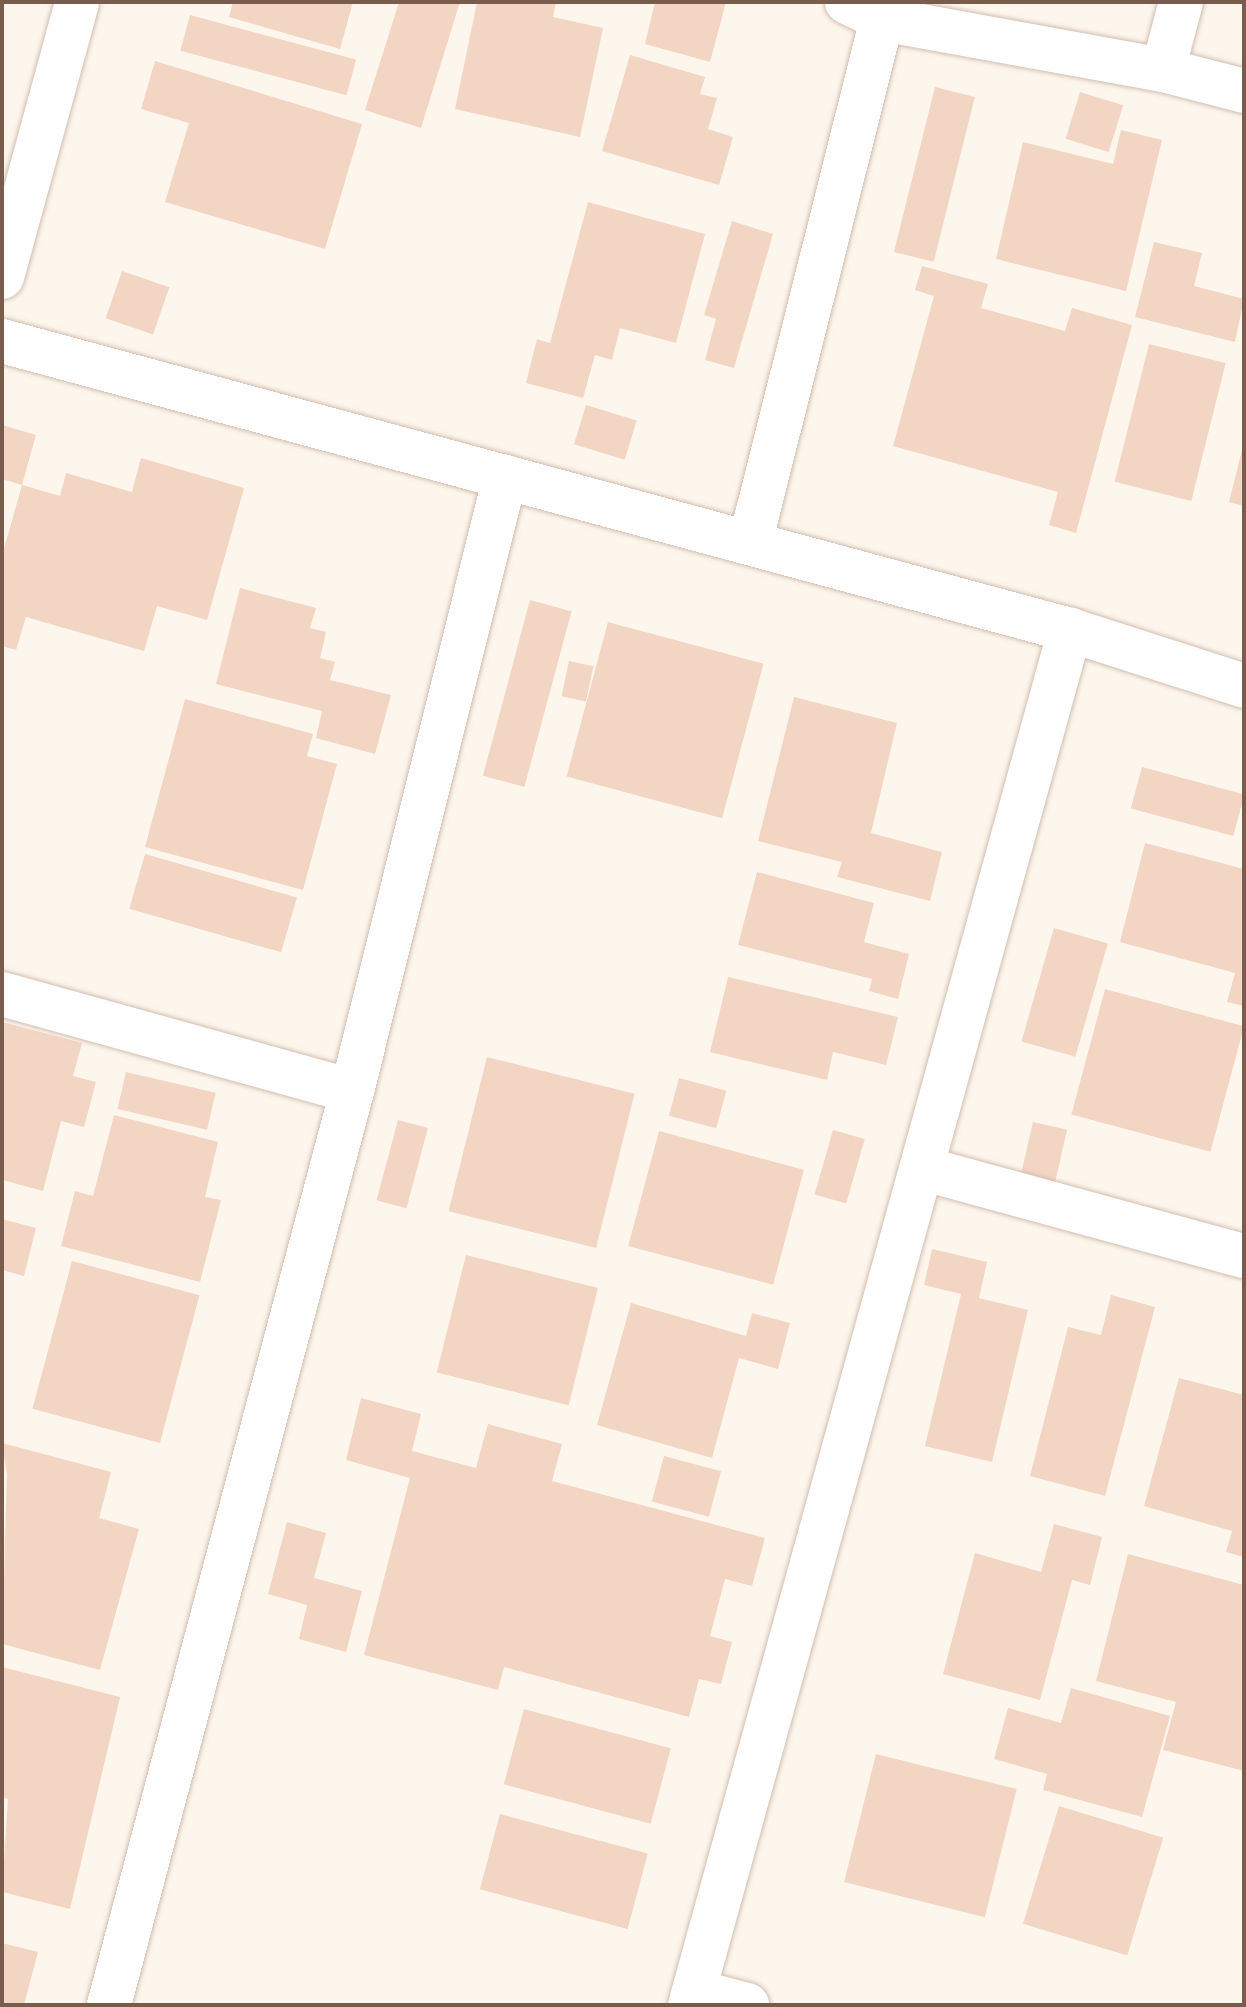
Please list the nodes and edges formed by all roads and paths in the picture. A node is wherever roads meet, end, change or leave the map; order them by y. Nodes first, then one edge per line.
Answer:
1 (77, 2) edge
2 (1181, 2) edge
3 (865, 10) edge
4 (1163, 70) junction
5 (1244, 91) edge
6 (2, 277) edge
7 (2, 341) edge
8 (505, 477) junction
9 (750, 543) junction
10 (1070, 630) junction
11 (1244, 686) edge
12 (2, 994) edge
13 (352, 1091) junction
14 (925, 1169) junction
15 (1244, 1256) edge
16 (692, 1998) edge
17 (109, 2005) edge
18 (747, 2005) edge

1 - 6 street
2 - 4 street
3 - 4 street
3 - 9 street
4 - 5 street
7 - 8 street
8 - 9 street
8 - 13 street
9 - 10 street
10 - 11 street
10 - 14 street
12 - 13 street
13 - 17 street
14 - 15 street
14 - 16 street
16 - 18 street

